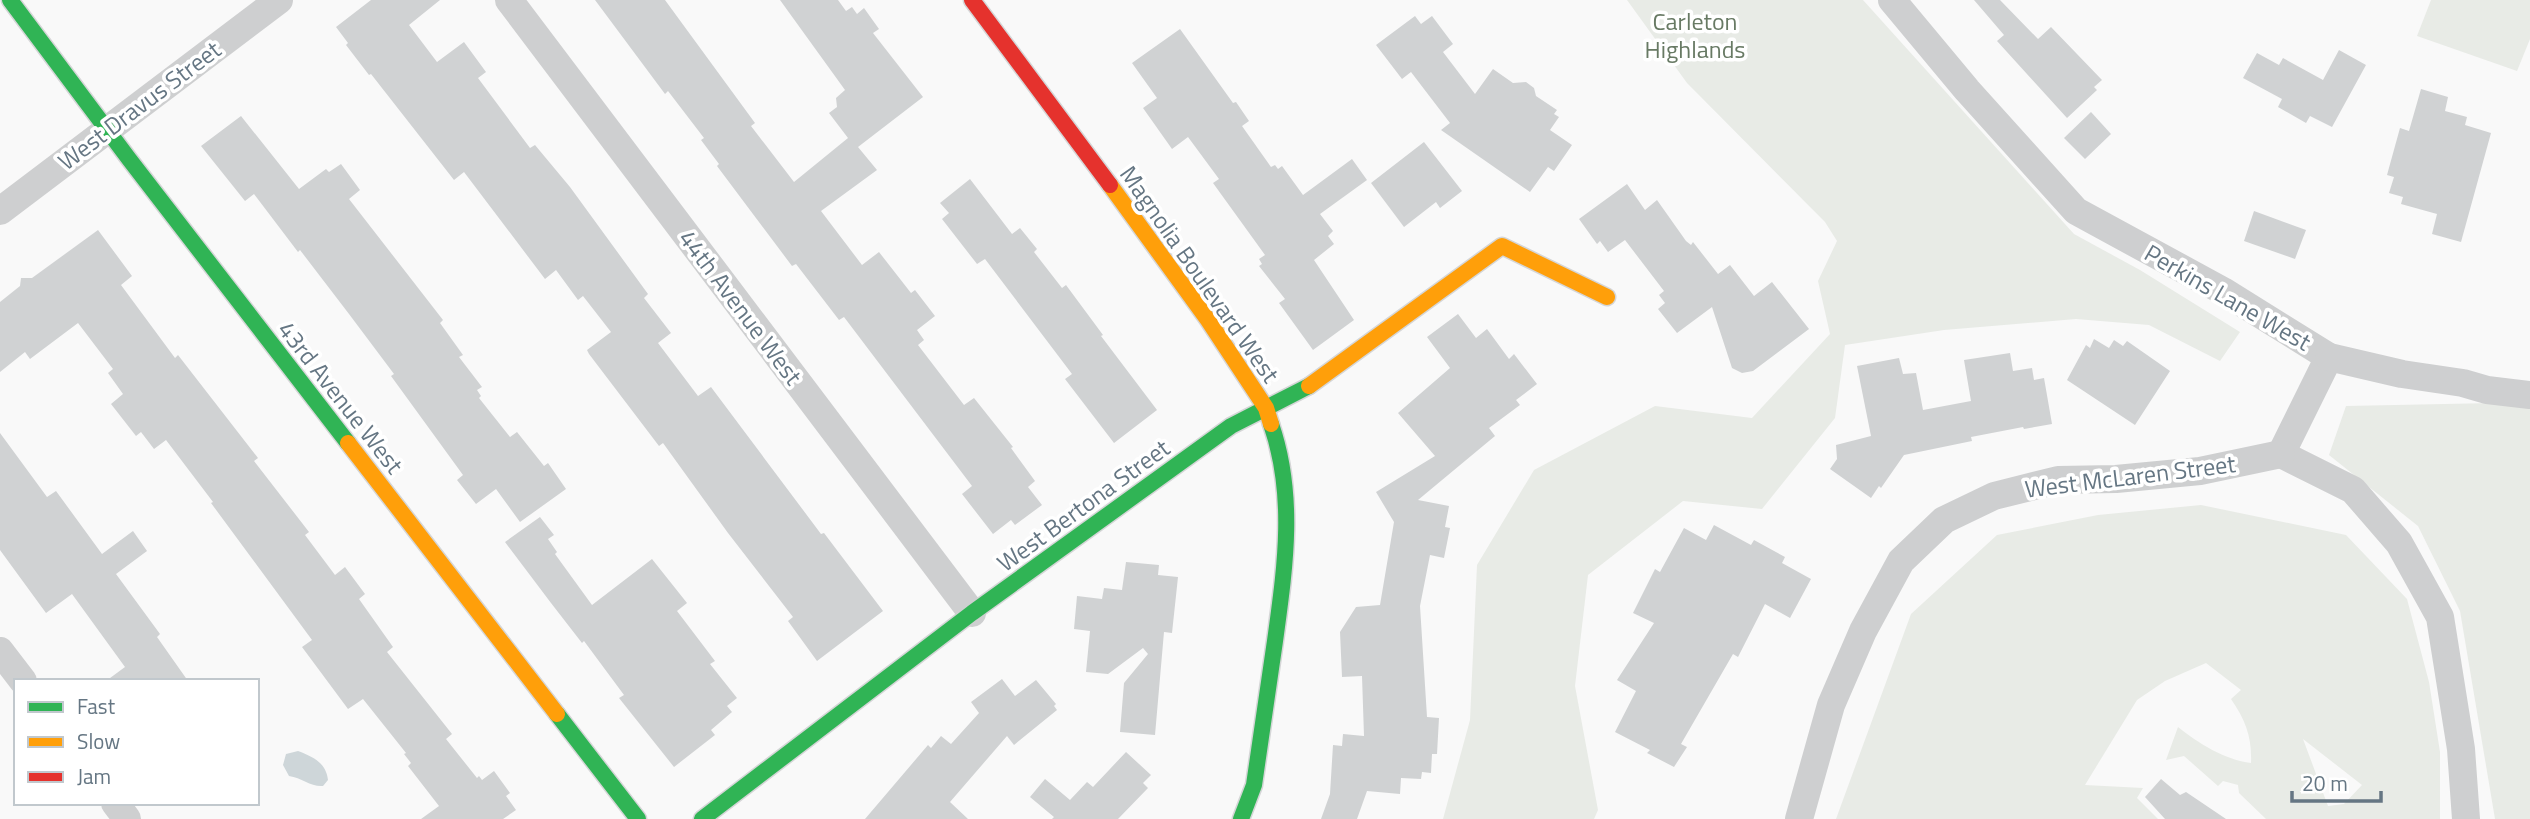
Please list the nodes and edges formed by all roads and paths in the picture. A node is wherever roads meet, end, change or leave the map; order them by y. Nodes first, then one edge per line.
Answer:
1 (10, 0) edge
2 (279, 0) edge
3 (509, 0) edge
4 (972, 0) edge
5 (1892, 0) edge
6 (107, 130) junction
7 (0, 211) edge
8 (1607, 297) dead end
9 (2329, 357) junction
10 (2530, 395) edge
11 (1266, 408) junction
12 (2281, 454) junction
13 (972, 613) junction
14 (0, 651) edge
15 (21, 679) edge
16 (638, 819) edge
17 (702, 819) edge
18 (1241, 819) edge
19 (1799, 819) edge
20 (2466, 819) edge

1 - 6 street, 43rd Avenue West
2 - 6 street, West Dravus Street
3 - 13 street, 44th Avenue West
4 - 11 street, Magnolia Boulevard West
5 - 9 street, Perkins Lane West
6 - 7 street, West Dravus Street
6 - 16 street, 43rd Avenue West
8 - 11 street, West Bertona Street
9 - 10 street
9 - 12 street, Perkins Lane West
11 - 13 street, West Bertona Street
11 - 18 street, Magnolia Boulevard West
12 - 19 street, West McLaren Street
12 - 20 street
13 - 17 street, West Bertona Street
14 - 15 street

